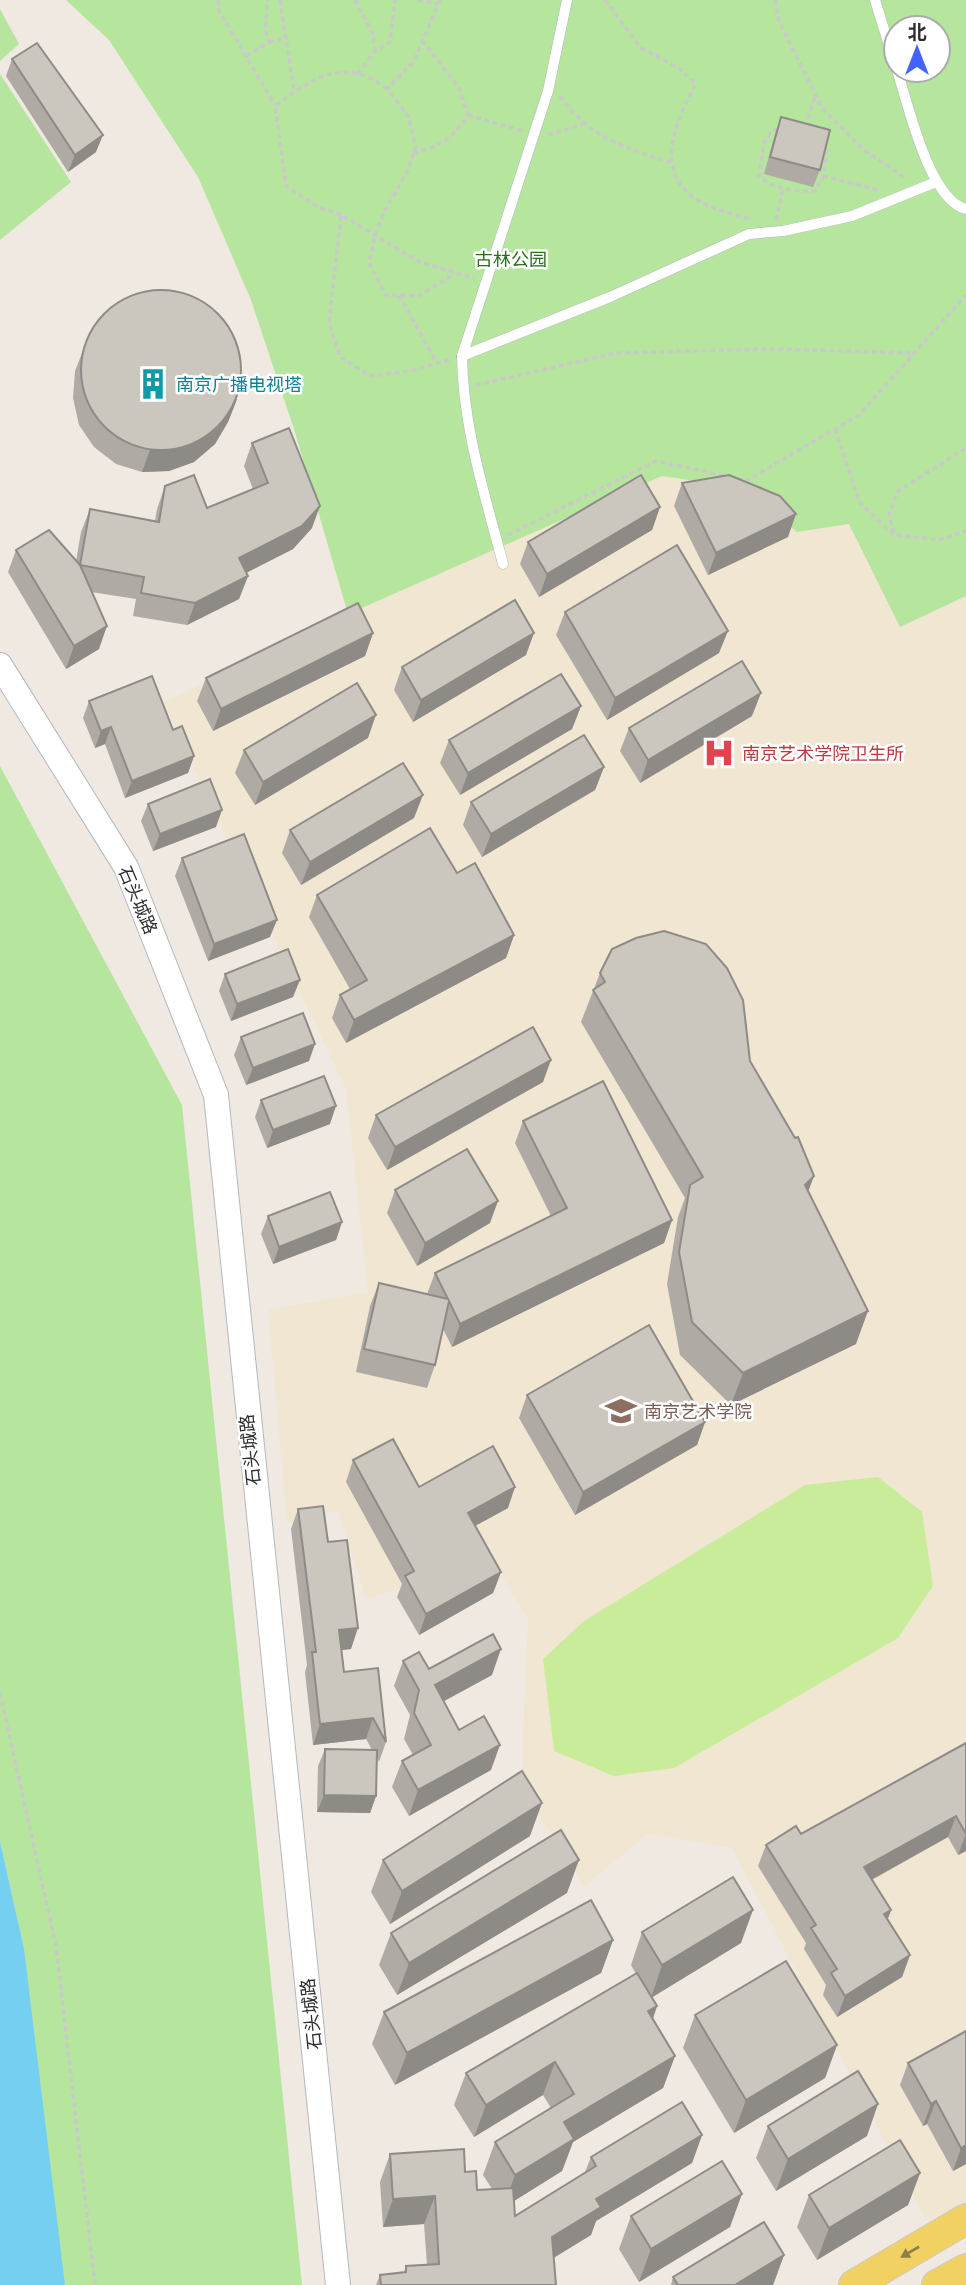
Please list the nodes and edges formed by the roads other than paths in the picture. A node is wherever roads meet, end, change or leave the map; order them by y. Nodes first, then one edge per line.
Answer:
1 (568, 0) edge
2 (875, 0) edge
3 (882, 23) edge
4 (901, 84) edge
5 (936, 182) junction
6 (966, 209) edge
7 (462, 356) junction
8 (503, 564) dead end
9 (0, 665) edge
10 (966, 2219) edge
11 (966, 2269) edge
12 (861, 2283) edge
13 (338, 2285) edge
14 (937, 2285) edge

1 - 7 lane
2 - 3 lane
4 - 5 lane
5 - 6 lane
5 - 7 lane
7 - 8 lane
9 - 13 street, 石头城路
10 -> 12 main road
11 - 14 main road

